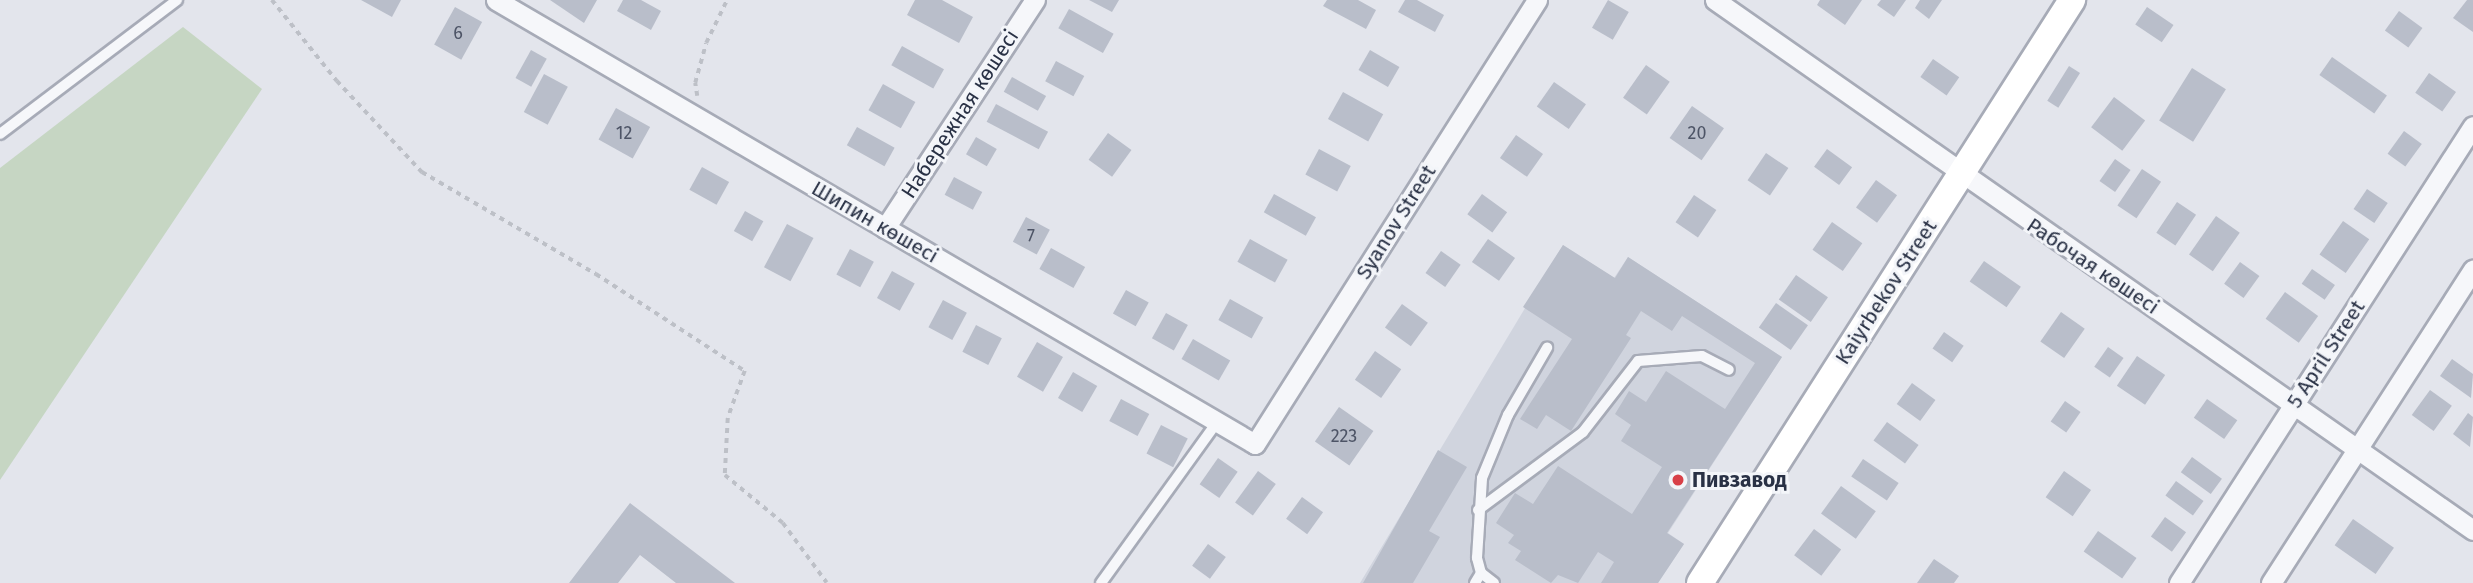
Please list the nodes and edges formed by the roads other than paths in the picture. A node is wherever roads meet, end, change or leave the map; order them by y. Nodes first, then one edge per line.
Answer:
1 (177, 0) edge
2 (496, 0) edge
3 (1035, 0) edge
4 (1537, 0) edge
5 (1715, 0) edge
6 (2072, 0) edge
7 (2473, 126) edge
8 (0, 134) edge
9 (1961, 175) junction
10 (885, 228) junction
11 (2473, 269) edge
12 (1547, 348) dead end
13 (1730, 370) dead end
14 (2294, 404) junction
15 (1217, 422) junction
16 (1255, 444) joint
17 (2358, 448) junction
18 (1478, 510) junction
19 (2473, 530) edge
20 (1478, 578) edge
21 (1101, 583) edge
22 (1494, 583) edge
23 (1700, 583) edge
24 (2179, 583) edge
25 (2271, 583) edge

1 - 8 lane
2 - 10 street, Шипин көшесі
3 - 10 street, Набережная көшесі
4 - 16 street, Syanov Street
5 - 9 street, Рабочая көшесі
6 - 9 main road, Kaiyrbekov Street
7 - 14 street, 5 April Street
9 - 14 street, Рабочая көшесі
9 - 23 main road, Kaiyrbekov Street
10 - 15 street, Шипин көшесі
11 - 17 street
12 - 18 lane
13 - 18 lane
14 - 17 street, Рабочая көшесі
14 - 24 street, 5 April Street
15 - 16 street, Шипин көшесі
15 - 21 lane
17 - 19 street, Рабочая көшесі
17 - 25 street
18 - 20 lane
20 - 22 lane

